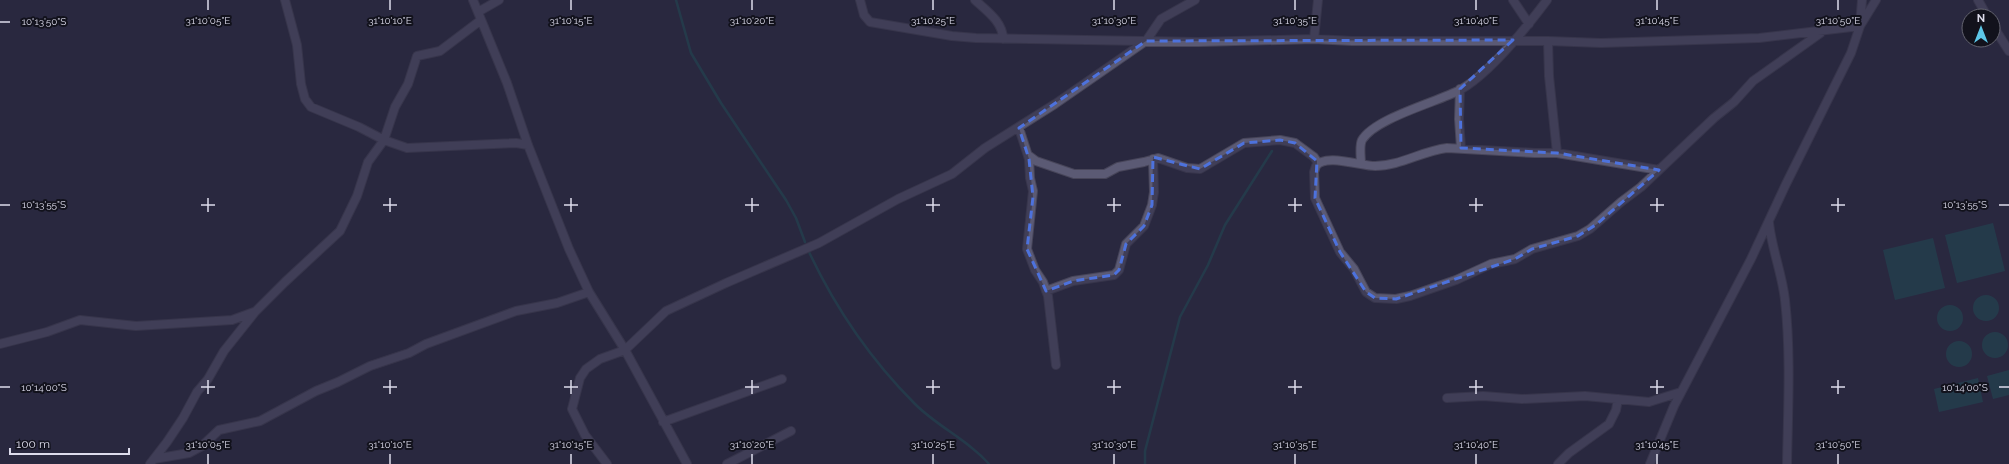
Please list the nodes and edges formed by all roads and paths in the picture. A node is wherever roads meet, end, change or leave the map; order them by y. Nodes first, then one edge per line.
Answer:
1 (285, 0) edge
2 (473, 0) edge
3 (500, 0) edge
4 (860, 0) edge
5 (975, 0) edge
6 (1195, 0) edge
7 (1318, 0) edge
8 (1512, 0) edge
9 (1547, 0) edge
10 (1862, 0) edge
11 (1876, 0) edge
12 (479, 16) junction
13 (1529, 24) junction
14 (1860, 26) junction
15 (1824, 30) junction
16 (2001, 38) edge
17 (1003, 39) junction
18 (1314, 39) junction
19 (1514, 40) junction
20 (1146, 41) junction
21 (1548, 41) junction
22 (2009, 51) edge
23 (1460, 89) junction
24 (1019, 128) junction
25 (384, 140) junction
26 (528, 145) junction
27 (1462, 148) junction
28 (1557, 153) junction
29 (1028, 155) junction
30 (1153, 159) junction
31 (1318, 163) junction
32 (1361, 164) junction
33 (1659, 170) junction
34 (1769, 222) junction
35 (1046, 290) junction
36 (589, 292) junction
37 (255, 312) junction
38 (0, 344) edge
39 (625, 350) junction
40 (1056, 365) dead end
41 (782, 380) dead end
42 (1681, 392) junction
43 (1447, 398) dead end
44 (1618, 399) junction
45 (663, 422) junction
46 (791, 431) dead end
47 (152, 461) edge
48 (1652, 462) edge
49 (608, 464) edge
50 (687, 464) edge
51 (727, 464) edge
52 (1558, 464) edge
53 (1787, 464) edge

1 - 25 street
2 - 12 street
3 - 12 street
4 - 17 street
5 - 17 street
6 - 20 street
7 - 18 street
8 - 13 street
9 - 13 street
10 - 14 street
11 - 14 street
12 - 25 street
12 - 26 street
13 - 19 street
14 - 15 street
14 - 34 street
15 - 21 street
15 - 33 street
16 - 22 street
17 - 20 street
18 - 19 street
18 - 20 street
19 - 21 street
19 - 23 street
20 - 24 street
21 - 28 street
23 - 27 street
23 - 32 street
24 - 29 street
24 - 39 street
25 - 26 street
25 - 37 street
26 - 36 street
27 - 28 street
27 - 32 street
28 - 33 street
29 - 30 street
29 - 35 street
30 - 31 street
30 - 35 street
31 - 32 street
31 - 33 street
34 - 42 street
34 - 53 street
35 - 40 street
36 - 39 street
36 - 47 street
37 - 38 street
37 - 47 street
39 - 45 street
39 - 49 street
41 - 45 street
42 - 44 street
42 - 48 street
43 - 44 street
44 - 52 street
45 - 50 street
46 - 51 street

